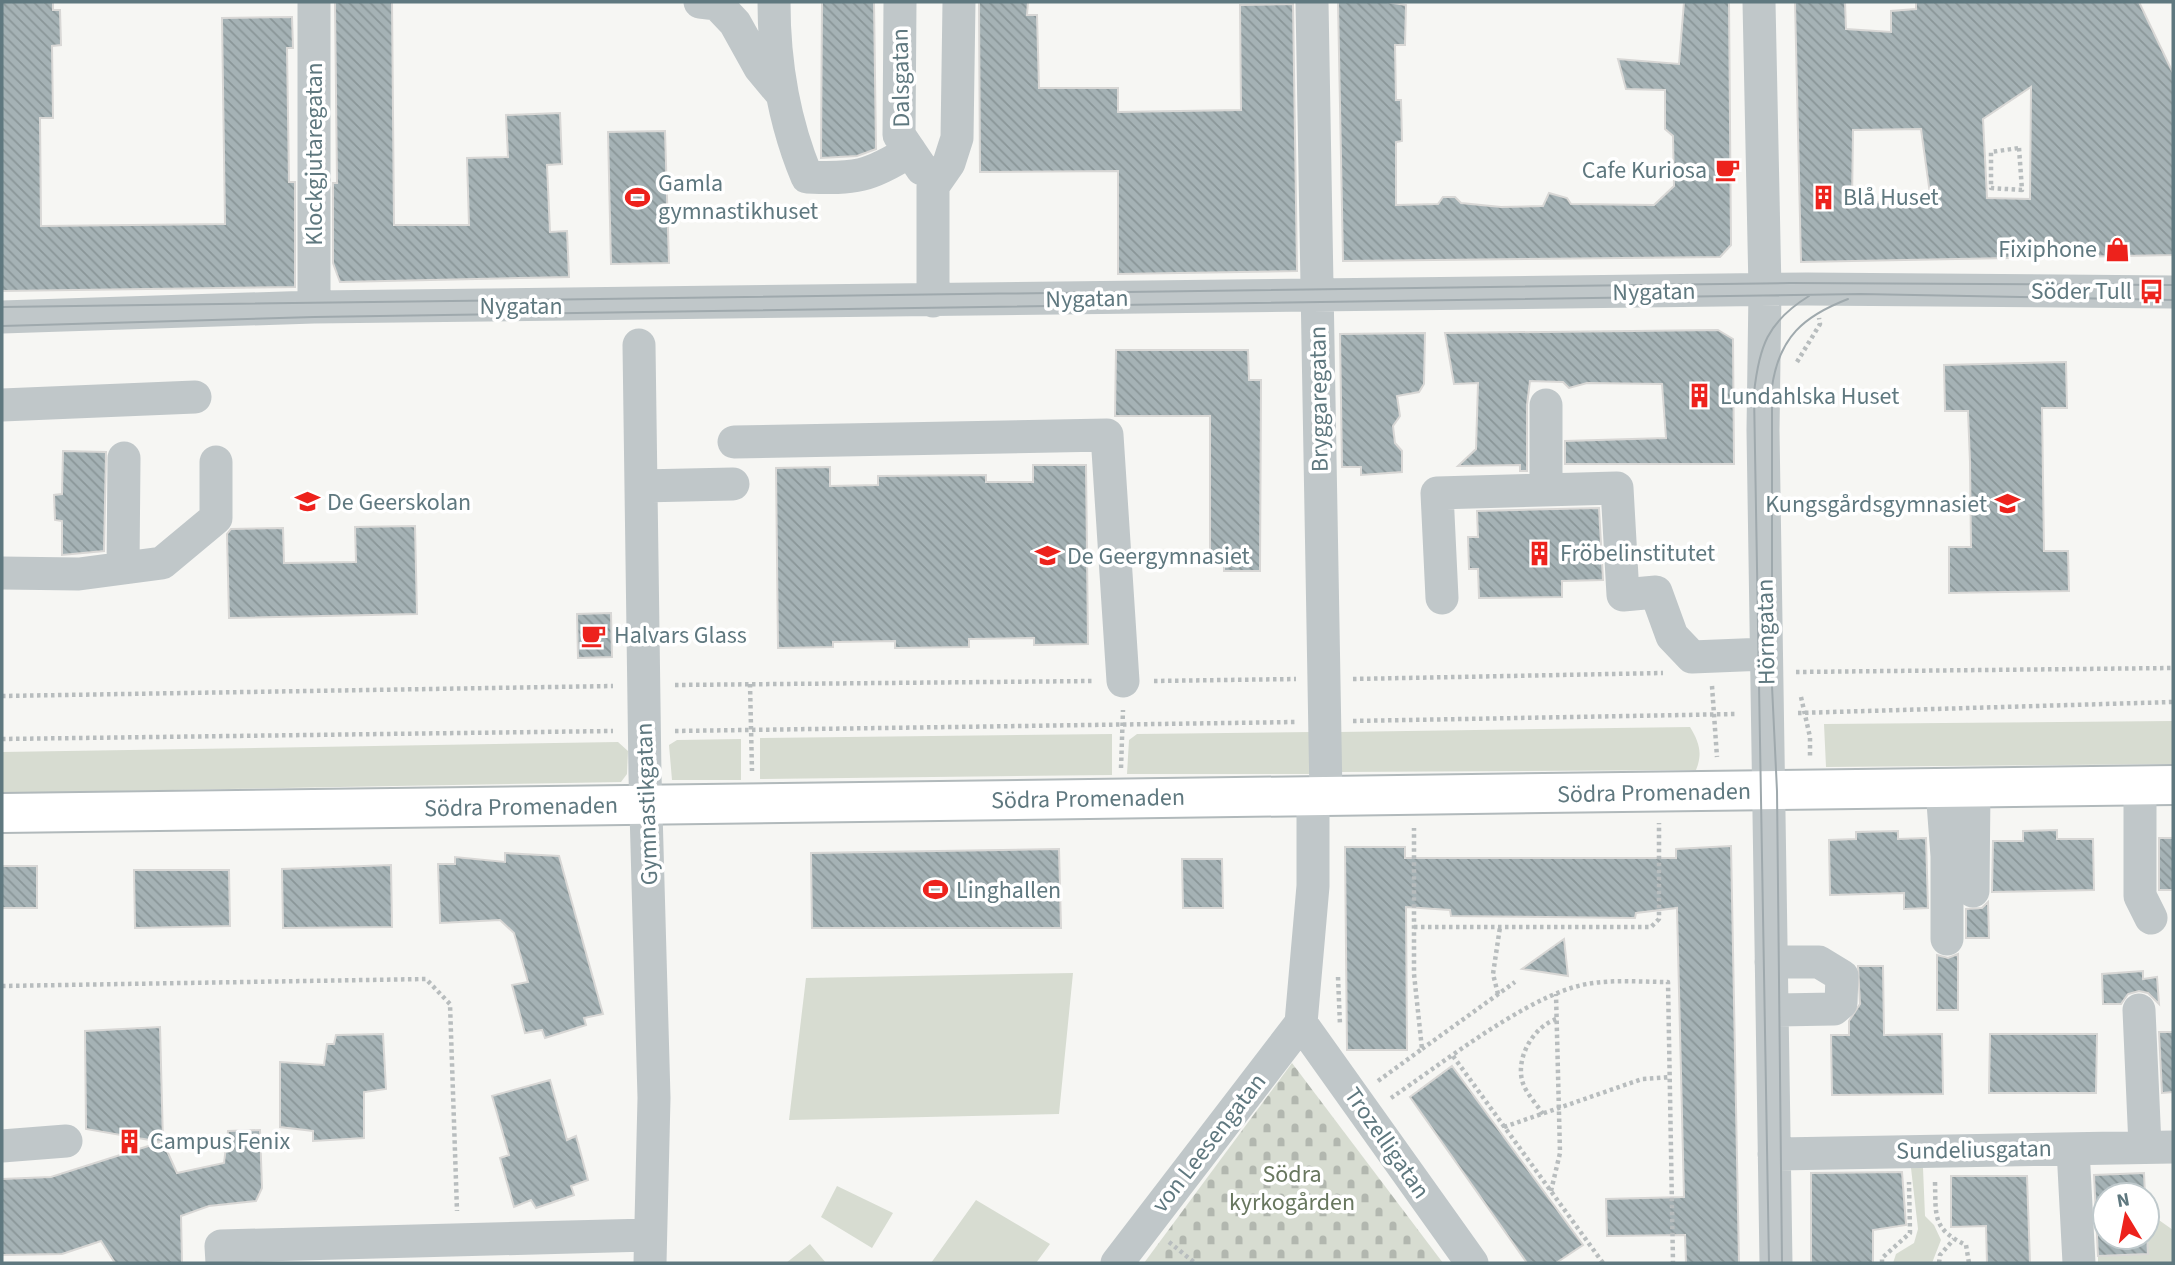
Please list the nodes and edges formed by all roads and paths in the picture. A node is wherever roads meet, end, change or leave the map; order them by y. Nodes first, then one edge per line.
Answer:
1 (314, 2) edge
2 (699, 2) edge
3 (774, 2) edge
4 (900, 2) edge
5 (959, 2) edge
6 (1312, 2) edge
7 (1759, 2) edge
8 (784, 96) junction
9 (910, 151) junction
10 (933, 186) junction
11 (2006, 191) joint
12 (1765, 290) junction
13 (2173, 292) edge
14 (1317, 296) junction
15 (933, 301) junction
16 (314, 307) junction
17 (2, 317) edge
18 (639, 345) dead end
19 (195, 397) dead end
20 (2, 405) edge
21 (1546, 405) dead end
22 (734, 442) dead end
23 (124, 457) dead end
24 (216, 462) dead end
25 (733, 484) dead end
26 (641, 486) junction
27 (1546, 490) junction
28 (123, 568) junction
29 (2, 573) edge
30 (1442, 598) dead end
31 (1766, 654) junction
32 (2173, 668) edge
33 (1711, 672) dead end
34 (1795, 672) dead end
35 (1670, 673) dead end
36 (1324, 679) junction
37 (1123, 681) junction
38 (750, 684) junction
39 (643, 685) junction
40 (2, 696) edge
41 (2173, 702) edge
42 (1712, 714) junction
43 (1768, 714) junction
44 (1324, 721) junction
45 (1122, 724) junction
46 (751, 729) junction
47 (644, 731) junction
48 (2, 739) edge
49 (2157, 785) edge
50 (1958, 789) junction
51 (1721, 792) junction
52 (1770, 792) junction
53 (1319, 796) junction
54 (1121, 799) junction
55 (752, 803) junction
56 (646, 805) junction
57 (2, 813) edge
58 (1646, 819) dead end
59 (1415, 820) dead end
60 (1973, 891) dead end
61 (2151, 918) dead end
62 (1414, 927) junction
63 (1500, 927) junction
64 (1947, 939) dead end
65 (1771, 962) junction
66 (1338, 964) dead end
67 (1514, 982) dead end
68 (2, 986) edge
69 (1498, 994) junction
70 (1556, 995) junction
71 (1772, 1010) junction
72 (2139, 1010) dead end
73 (1557, 1019) junction
74 (1301, 1023) junction
75 (1341, 1033) dead end
76 (1422, 1049) junction
77 (1453, 1056) junction
78 (1670, 1077) junction
79 (1369, 1088) dead end
80 (1382, 1105) dead end
81 (1560, 1107) junction
82 (1543, 1114) junction
83 (1504, 1126) junction
84 (66, 1141) dead end
85 (2, 1146) edge
86 (2159, 1147) edge
87 (2073, 1149) junction
88 (1774, 1154) junction
89 (1908, 1177) dead end
90 (1935, 1179) dead end
91 (1551, 1192) junction
92 (1954, 1239) junction
93 (458, 1240) junction
94 (650, 1249) edge
95 (310, 1252) edge
96 (222, 1263) edge
97 (1117, 1263) edge
98 (1472, 1263) edge
99 (1603, 1263) edge
100 (1673, 1263) edge
101 (1776, 1263) edge
102 (1882, 1263) edge
103 (1939, 1263) edge
104 (1969, 1263) edge
105 (2079, 1263) edge

1 - 16 street, Klockgjutaregatan
2 - 8 street
3 - 8 street
4 - 9 street, Dalsgatan
5 - 10 street
6 - 14 street, Bryggaregatan
7 - 12 street, Hörngatan
8 - 9 street
9 - 10 street, Dalsgatan
10 - 15 street
11 - 11 path
12 - 13 street, Nygatan
12 - 14 street, Nygatan
12 - 31 street, Hörngatan
14 - 15 street, Nygatan
14 - 36 street, Bryggaregatan
15 - 16 street, Nygatan
16 - 17 street, Nygatan
18 - 26 street, Gymnastikgatan
19 - 20 street
21 - 27 street
22 - 37 street
23 - 28 street
24 - 28 street
25 - 26 street
26 - 39 street, Gymnastikgatan
27 - 30 street
27 - 31 street
28 - 29 street
31 - 43 street, Hörngatan
32 - 34 path
33 - 42 path
35 - 36 path
36 - 37 path
36 - 44 street, Bryggaregatan
37 - 38 path
37 - 45 path
38 - 39 path
38 - 46 path
39 - 40 path
39 - 47 street, Gymnastikgatan
41 - 43 path
42 - 43 path
42 - 44 path
42 - 51 path
43 - 52 street, Hörngatan
44 - 45 path
44 - 53 street, Bryggaregatan
45 - 46 path
45 - 54 path
46 - 47 path
46 - 55 path
47 - 48 path
47 - 56 street, Gymnastikgatan
49 - 50 main road, Södra Promenaden
49 - 61 street
50 - 52 main road, Södra Promenaden
50 - 60 street
50 - 64 street
51 - 52 main road, Södra Promenaden
51 - 53 main road, Södra Promenaden
52 - 65 street, Hörngatan
53 - 54 main road, Södra Promenaden
53 - 74 street, Bryggaregatan
54 - 55 main road, Södra Promenaden
55 - 56 main road, Södra Promenaden
56 - 57 main road, Södra Promenaden
56 - 94 street, Gymnastikgatan
58 - 63 path
59 - 62 path
62 - 63 path
62 - 76 path
63 - 69 path
65 - 71 street, Hörngatan
65 - 71 street
66 - 75 path
67 - 69 path
68 - 93 path
69 - 76 path
70 - 73 path
70 - 77 path
70 - 78 path
71 - 88 street, Hörngatan
72 - 86 street
73 - 81 path
73 - 82 path
74 - 97 street, von Leesengatan
74 - 98 street, Trozelligatan
76 - 79 path
77 - 80 path
77 - 83 path
78 - 81 path
78 - 100 path
81 - 82 path
81 - 91 path
82 - 83 path
83 - 91 path
84 - 85 street
86 - 87 street, Sundeliusgatan
87 - 88 street, Sundeliusgatan
87 - 105 street
88 - 101 street, Hörngatan
89 - 102 path
90 - 92 path
91 - 99 path
92 - 103 path
92 - 104 path
93 - 94 street
93 - 95 street
95 - 96 street

